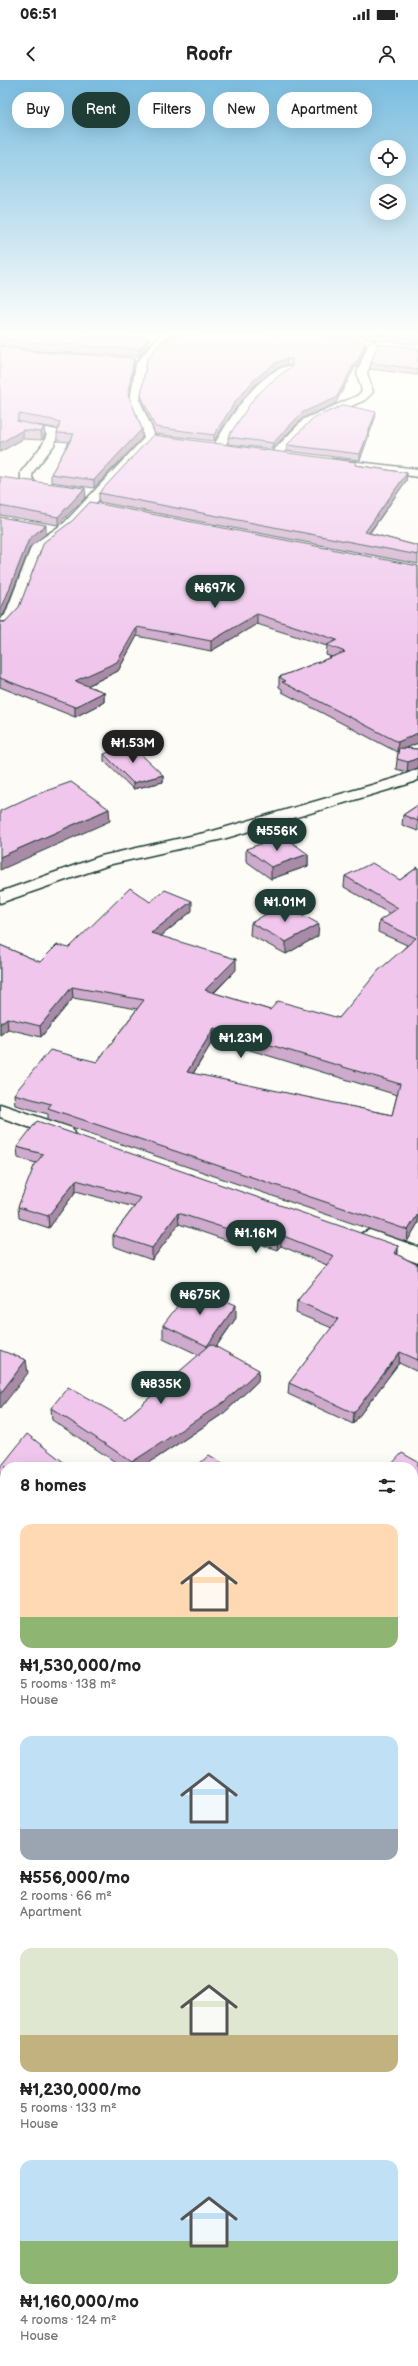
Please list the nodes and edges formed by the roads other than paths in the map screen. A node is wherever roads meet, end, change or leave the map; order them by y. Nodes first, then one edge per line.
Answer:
1 (50, 441) edge
2 (148, 441) edge
3 (223, 441) edge
4 (289, 441) edge
5 (204, 445) edge
6 (219, 447) junction
7 (233, 449) edge
8 (262, 453) edge
9 (276, 454) junction
10 (291, 456) edge
11 (322, 461) edge
12 (418, 473) edge
13 (14, 481) edge
14 (29, 483) junction
15 (44, 486) edge
16 (83, 492) edge
17 (99, 494) junction
18 (88, 505) junction
19 (103, 508) edge
20 (46, 528) edge
21 (61, 531) junction
22 (0, 627) edge
23 (418, 774) edge
24 (0, 898) edge
25 (0, 1110) edge
26 (86, 1140) edge
27 (350, 1231) edge
28 (418, 1255) edge

1 - 14 street
2 - 17 street
3 - 6 street
4 - 9 street
5 - 6 street
6 - 7 street
8 - 9 street
9 - 10 street
11 - 12 street
13 - 14 street
14 - 15 street
16 - 17 street
17 - 18 street
18 - 19 street
18 - 21 street
20 - 21 street
21 - 22 street
23 - 24 street
25 - 26 street
27 - 28 street

